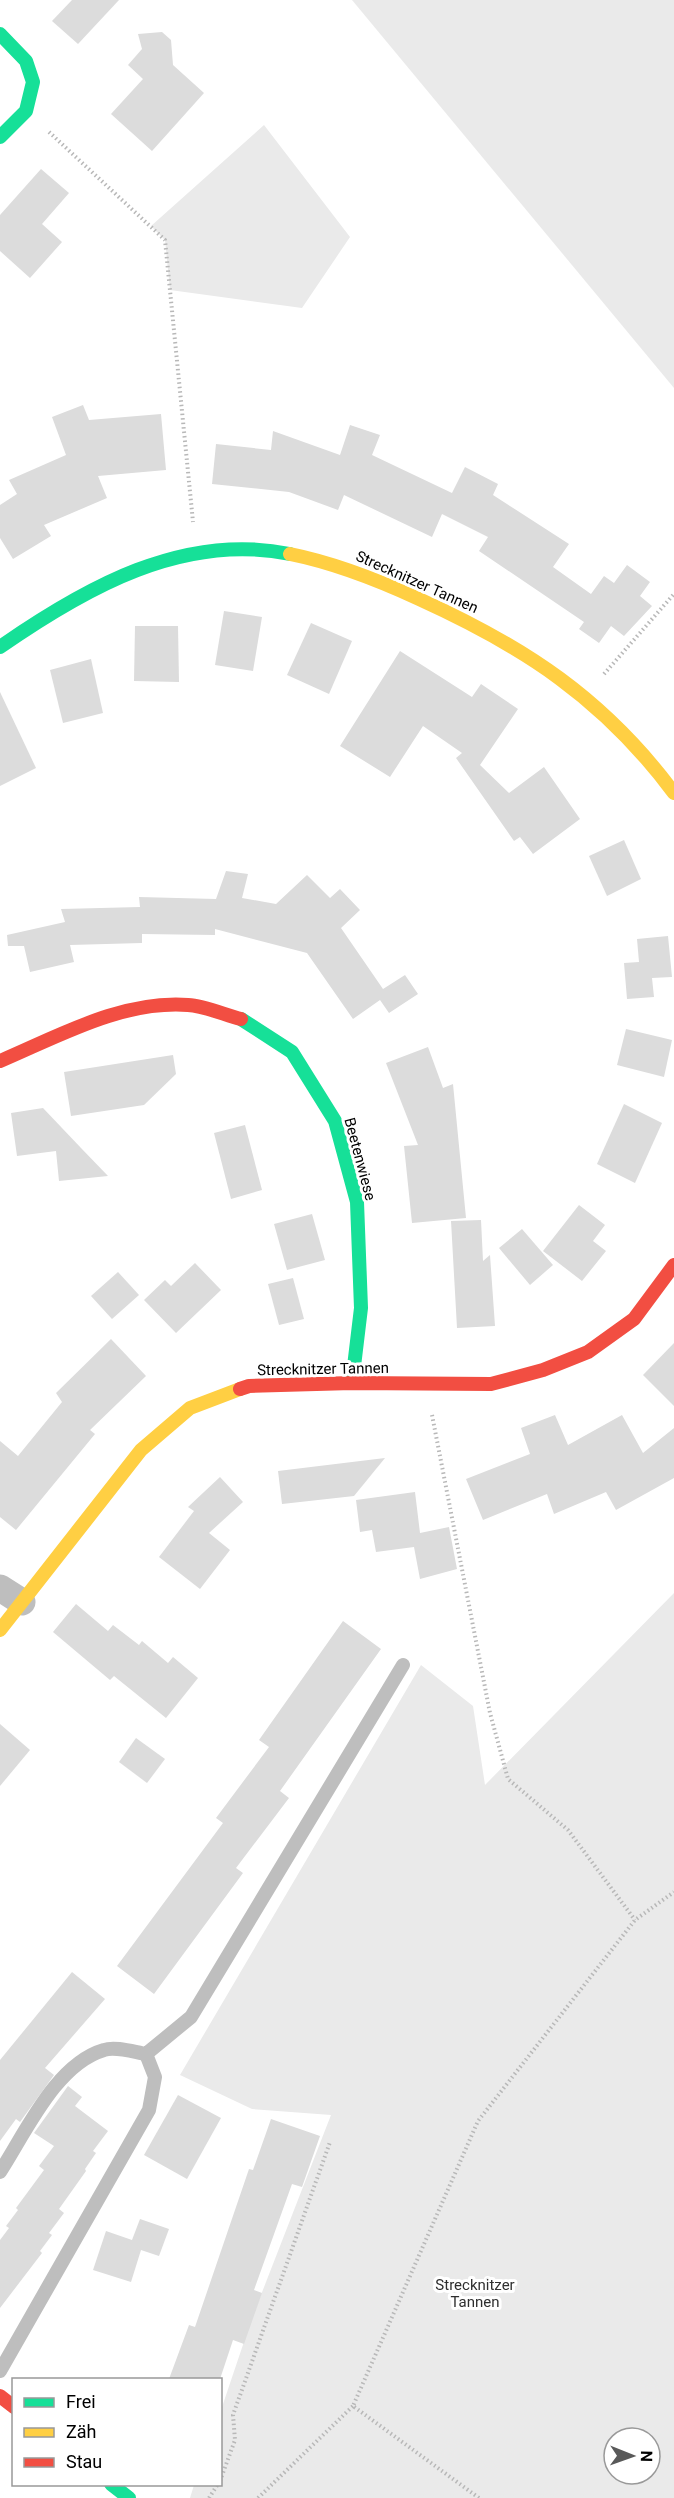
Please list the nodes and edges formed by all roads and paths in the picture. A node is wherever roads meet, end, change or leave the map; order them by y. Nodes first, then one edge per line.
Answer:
1 (0, 34) edge
2 (26, 111) junction
3 (0, 136) edge
4 (196, 552) junction
5 (674, 594) edge
6 (0, 646) edge
7 (583, 697) junction
8 (674, 793) edge
9 (0, 1061) edge
10 (674, 1265) edge
11 (352, 1383) junction
12 (426, 1385) junction
13 (11, 1595) edge
14 (0, 1630) edge
15 (403, 1665) dead end
16 (674, 1892) edge
17 (636, 1920) junction
18 (146, 2054) junction
19 (330, 2142) dead end
20 (0, 2172) edge
21 (0, 2371) edge
22 (0, 2396) edge
23 (12, 2405) edge
24 (353, 2406) junction
25 (222, 2475) edge
26 (114, 2486) edge
27 (129, 2498) edge
28 (258, 2498) edge
29 (479, 2498) edge

1 - 2 street
2 - 3 street
2 - 4 path
4 - 6 street, Strecknitzer Tannen
4 - 7 street, Strecknitzer Tannen
5 - 7 path
7 - 8 street, Strecknitzer Tannen
9 - 11 street, Beetenwiese
10 - 12 street, Strecknitzer Tannen
11 - 12 street, Strecknitzer Tannen
11 - 13 street, Strecknitzer Tannen
12 - 17 path
13 - 14 street, Strecknitzer Tannen
15 - 18 lane
16 - 17 path
17 - 24 path
18 - 20 lane
18 - 21 lane
19 - 25 path
22 - 23 street
24 - 28 path
24 - 29 path
26 - 27 street

